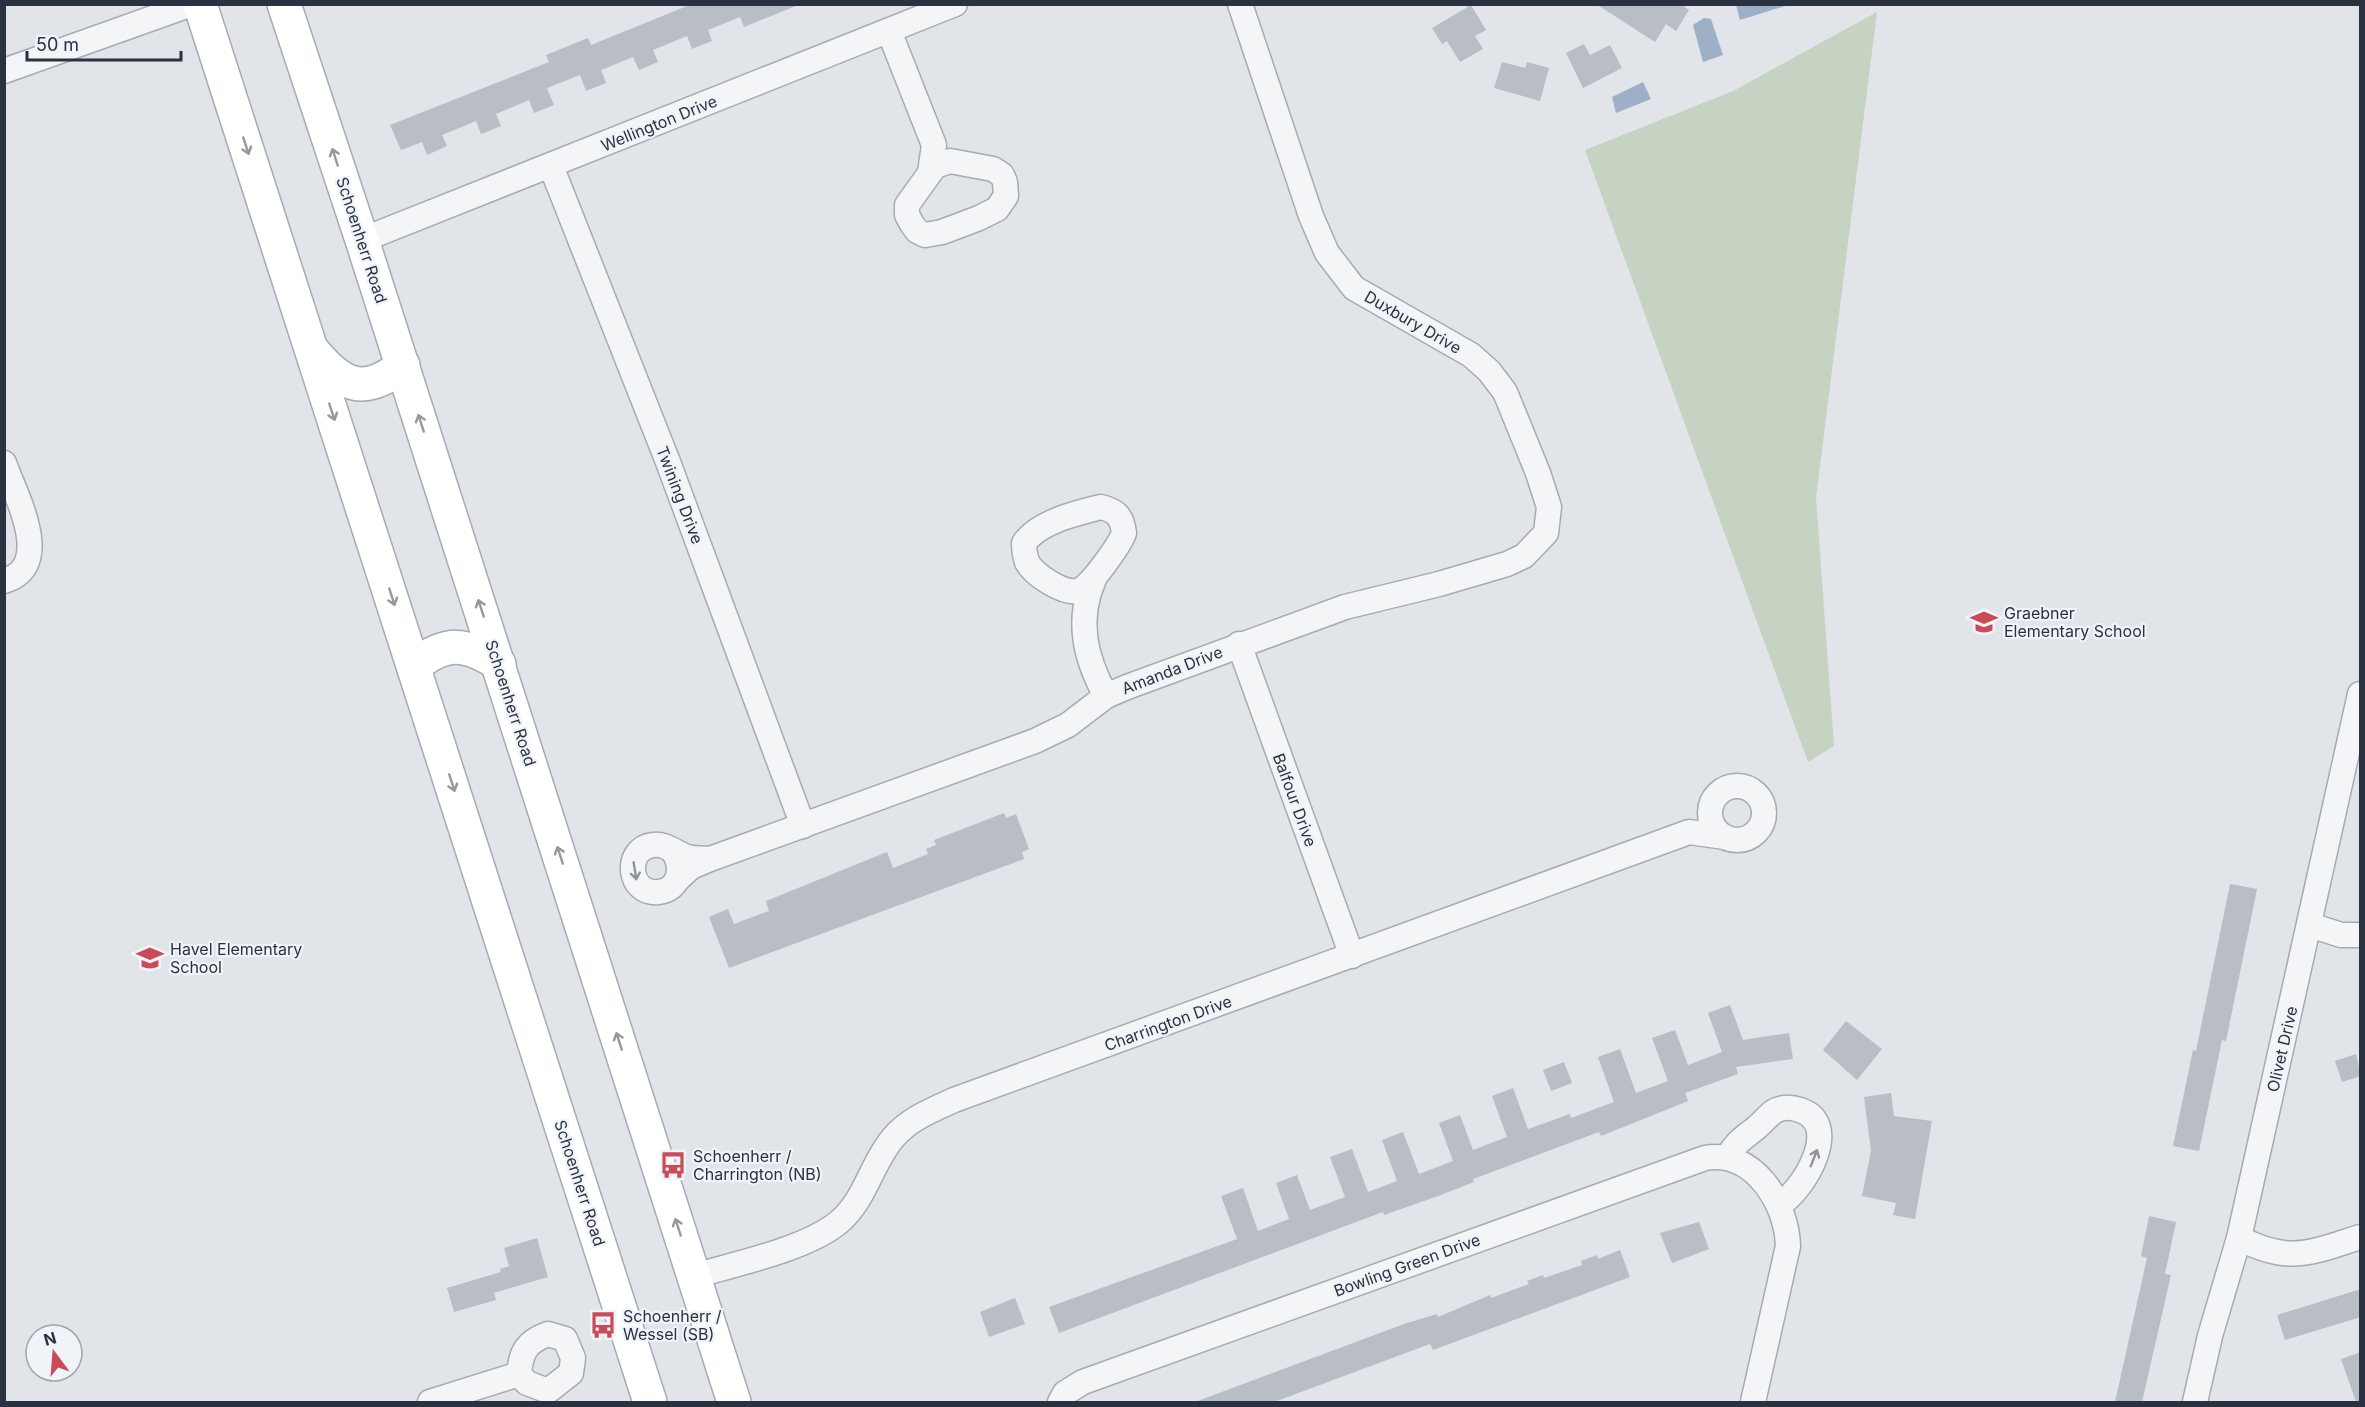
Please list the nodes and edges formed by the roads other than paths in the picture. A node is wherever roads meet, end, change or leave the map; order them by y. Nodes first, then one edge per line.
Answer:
1 (192, 4) edge
2 (200, 4) edge
3 (285, 4) edge
4 (955, 4) edge
5 (1240, 4) edge
6 (889, 31) junction
7 (4, 71) edge
8 (934, 145) junction
9 (960, 163) junction
10 (551, 166) junction
11 (930, 172) junction
12 (362, 240) junction
13 (312, 349) junction
14 (403, 365) junction
15 (4, 463) edge
16 (1546, 533) joint
17 (1094, 579) junction
18 (4, 581) edge
19 (1058, 587) junction
20 (1084, 610) junction
21 (1239, 644) junction
22 (499, 664) junction
23 (415, 666) junction
24 (2361, 694) edge
25 (1106, 696) junction
26 (1711, 807) junction
27 (803, 826) junction
28 (1689, 832) junction
29 (1725, 837) junction
30 (672, 850) junction
31 (710, 859) junction
32 (678, 879) junction
33 (2310, 925) junction
34 (2361, 935) edge
35 (1352, 956) junction
36 (1728, 1158) junction
37 (1780, 1204) junction
38 (2361, 1237) edge
39 (2240, 1238) junction
40 (694, 1276) junction
41 (519, 1374) dead end
42 (430, 1402) edge
43 (650, 1402) edge
44 (734, 1402) edge
45 (1060, 1402) edge
46 (1753, 1402) edge
47 (2195, 1402) edge

1 - 7 street
2 -> 13 main road, Schoenherr Road
12 -> 3 main road, Schoenherr Road
4 - 6 street, Wellington Drive
5 - 16 street, Duxbury Drive
6 - 8 street
6 - 10 street, Wellington Drive
8 - 9 street
8 - 11 street
9 - 11 street
9 - 11 street
10 - 12 street, Wellington Drive
10 - 27 street, Twining Drive
12 - 14 main road, Schoenherr Road
13 - 14 main road
13 -> 23 main road, Schoenherr Road
22 -> 14 main road, Schoenherr Road
15 - 18 street
16 - 21 street, Amanda Drive
17 - 19 street
17 - 19 street
17 - 20 street
19 - 20 street
20 - 25 street
21 - 25 street, Amanda Drive
21 - 35 street, Balfour Drive
22 - 23 main road
40 -> 22 main road, Schoenherr Road
23 -> 43 main road, Schoenherr Road
24 - 33 street, Olivet Drive
25 - 27 street, Amanda Drive
26 - 28 street, Charrington Drive
26 - 29 street
26 - 29 street, Charrington Drive
27 - 31 street, Amanda Drive
28 - 29 street, Charrington Drive
28 - 35 street, Charrington Drive
30 - 31 street
30 - 32 street
30 -> 32 street
31 - 32 street, Amanda Drive
33 - 34 street
33 - 39 street, Olivet Drive
35 - 40 street, Charrington Drive
36 - 37 street
37 -> 36 street
36 - 45 street, Bowling Green Drive
37 - 46 street
38 - 39 street
39 - 47 street, Olivet Drive
40 - 44 main road, Schoenherr Road
41 - 42 street

